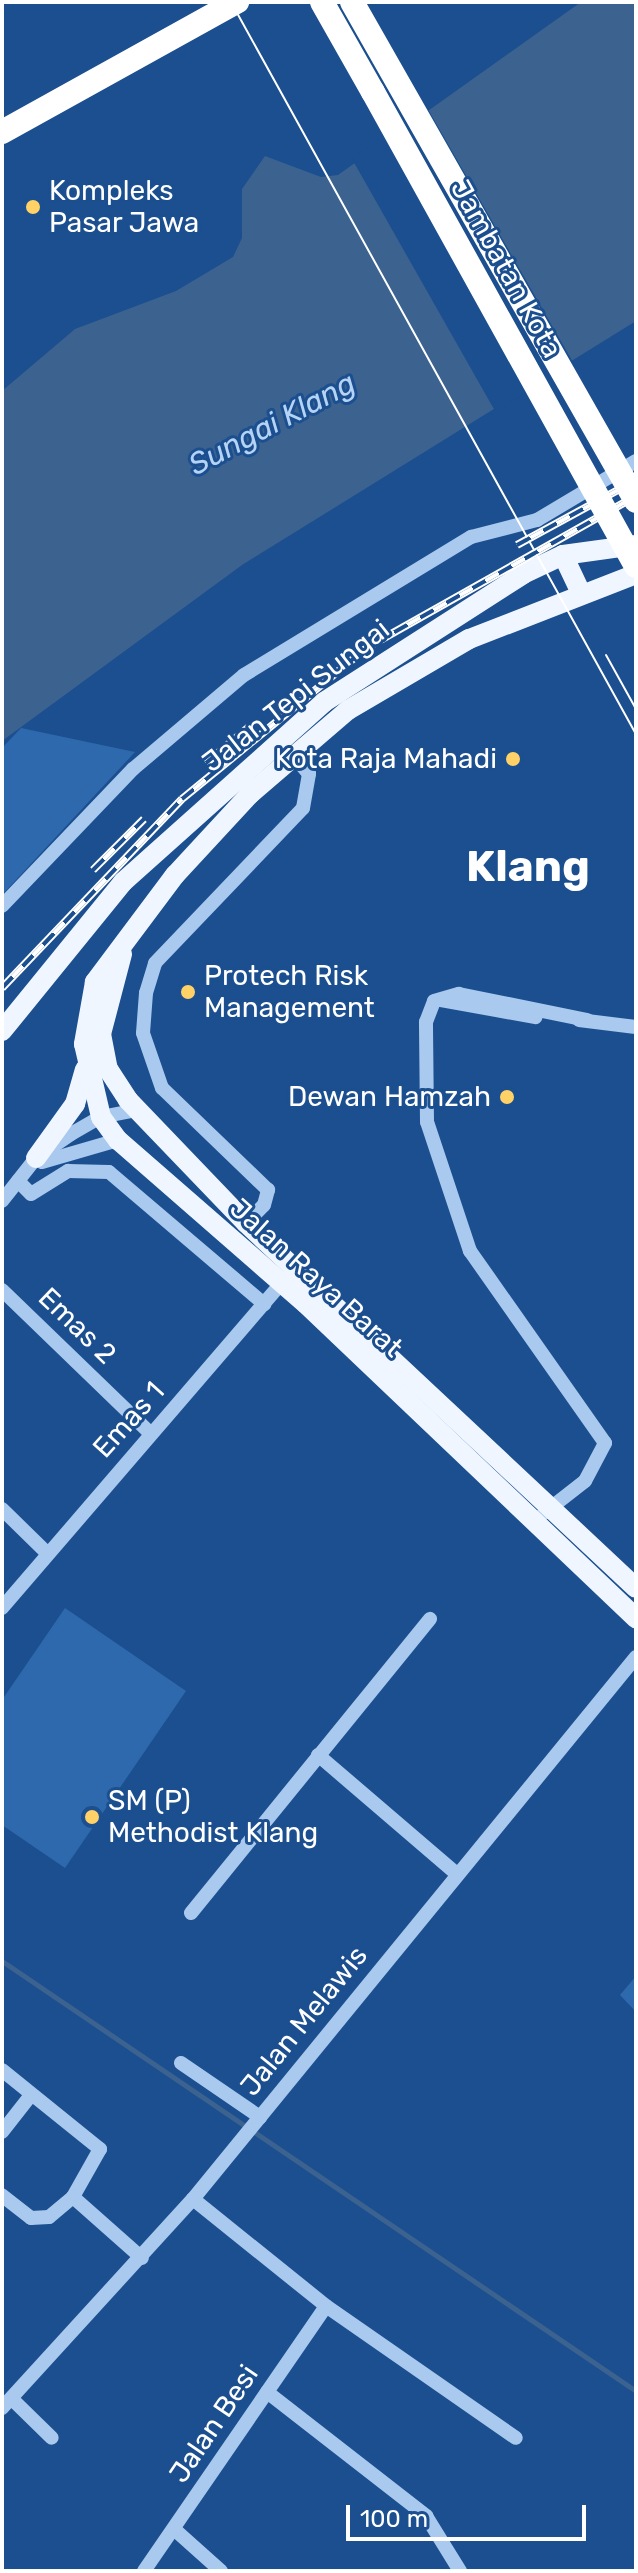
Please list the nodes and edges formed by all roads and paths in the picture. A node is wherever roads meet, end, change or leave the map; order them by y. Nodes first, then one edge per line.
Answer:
1 (237, 2) edge
2 (322, 2) edge
3 (352, 2) edge
4 (2, 132) edge
5 (636, 461) edge
6 (636, 501) edge
7 (636, 545) edge
8 (563, 555) junction
9 (636, 566) edge
10 (636, 574) edge
11 (581, 593) junction
12 (294, 756) junction
13 (2, 906) edge
14 (128, 935) junction
15 (636, 1027) edge
16 (2, 1031) edge
17 (86, 1067) junction
18 (138, 1110) junction
19 (101, 1117) junction
20 (169, 1139) junction
21 (118, 1140) junction
22 (27, 1169) junction
23 (2, 1201) edge
24 (192, 1205) junction
25 (246, 1223) junction
26 (289, 1275) junction
27 (2, 1290) edge
28 (264, 1304) junction
29 (150, 1433) junction
30 (2, 1509) edge
31 (543, 1514) junction
32 (48, 1554) junction
33 (636, 1588) edge
34 (2, 1608) edge
35 (636, 1618) edge
36 (430, 1619) dead end
37 (636, 1657) edge
38 (318, 1755) junction
39 (457, 1874) junction
40 (191, 1913) dead end
41 (181, 2063) dead end
42 (2, 2070) edge
43 (31, 2095) junction
44 (258, 2120) junction
45 (2, 2132) edge
46 (2, 2195) edge
47 (73, 2197) junction
48 (193, 2199) junction
49 (142, 2258) junction
50 (326, 2306) junction
51 (267, 2392) junction
52 (7, 2404) edge
53 (52, 2438) dead end
54 (516, 2438) dead end
55 (174, 2529) junction
56 (144, 2571) edge
57 (221, 2571) edge
58 (460, 2571) edge

1 - 4 highway
2 - 9 highway, Jambatan Kota, bridge
3 - 6 highway, Jambatan Kota, bridge
5 - 13 street
7 - 8 main road, Jalan Tepi Sungai
8 - 11 main road
8 - 16 main road, Jalan Tepi Sungai
10 - 11 main road, Jalan Raya Barat
11 - 12 main road, Jalan Raya Barat
12 - 14 main road, Jalan Raya Barat
12 - 25 street, Jalan Raya Barat
14 - 17 main road, Jalan Raya Barat
14 - 18 main road, Jalan Raya Barat
15 - 31 street
17 - 19 main road, Jalan Raya Barat
17 - 22 main road
18 - 19 street
18 - 20 main road, Jalan Raya Barat
19 - 21 main road, Jalan Raya Barat
19 - 22 street
20 - 24 main road
20 - 25 main road, Jalan Raya Barat
21 - 22 street
21 - 24 main road, Jalan Raya Barat
22 - 23 street
22 - 28 street
24 - 26 main road, Jalan Raya Barat
25 - 26 main road, Jalan Raya Barat
26 - 28 street, Emas 1
26 - 31 main road, Jalan Raya Barat
27 - 29 street, Emas 2
28 - 29 street, Emas 1
29 - 32 street, Emas 1
30 - 32 street
31 - 33 main road, Jalan Raya Barat
31 - 35 main road, Jalan Raya Barat
32 - 34 street, Emas 1
36 - 38 street
37 - 39 street, Jalan Melawis
38 - 39 street
38 - 40 street
39 - 44 street, Jalan Melawis
41 - 44 street
42 - 43 street
43 - 45 street
43 - 47 street
44 - 48 street, Jalan Melawis
46 - 47 street
47 - 49 street
48 - 49 street, Jalan Melawis
48 - 50 street
49 - 52 street, Jalan Melawis
50 - 51 street, Jalan Besi
50 - 54 street
51 - 55 street, Jalan Besi
51 - 58 street
52 - 53 street
55 - 56 street, Jalan Besi
55 - 57 street

